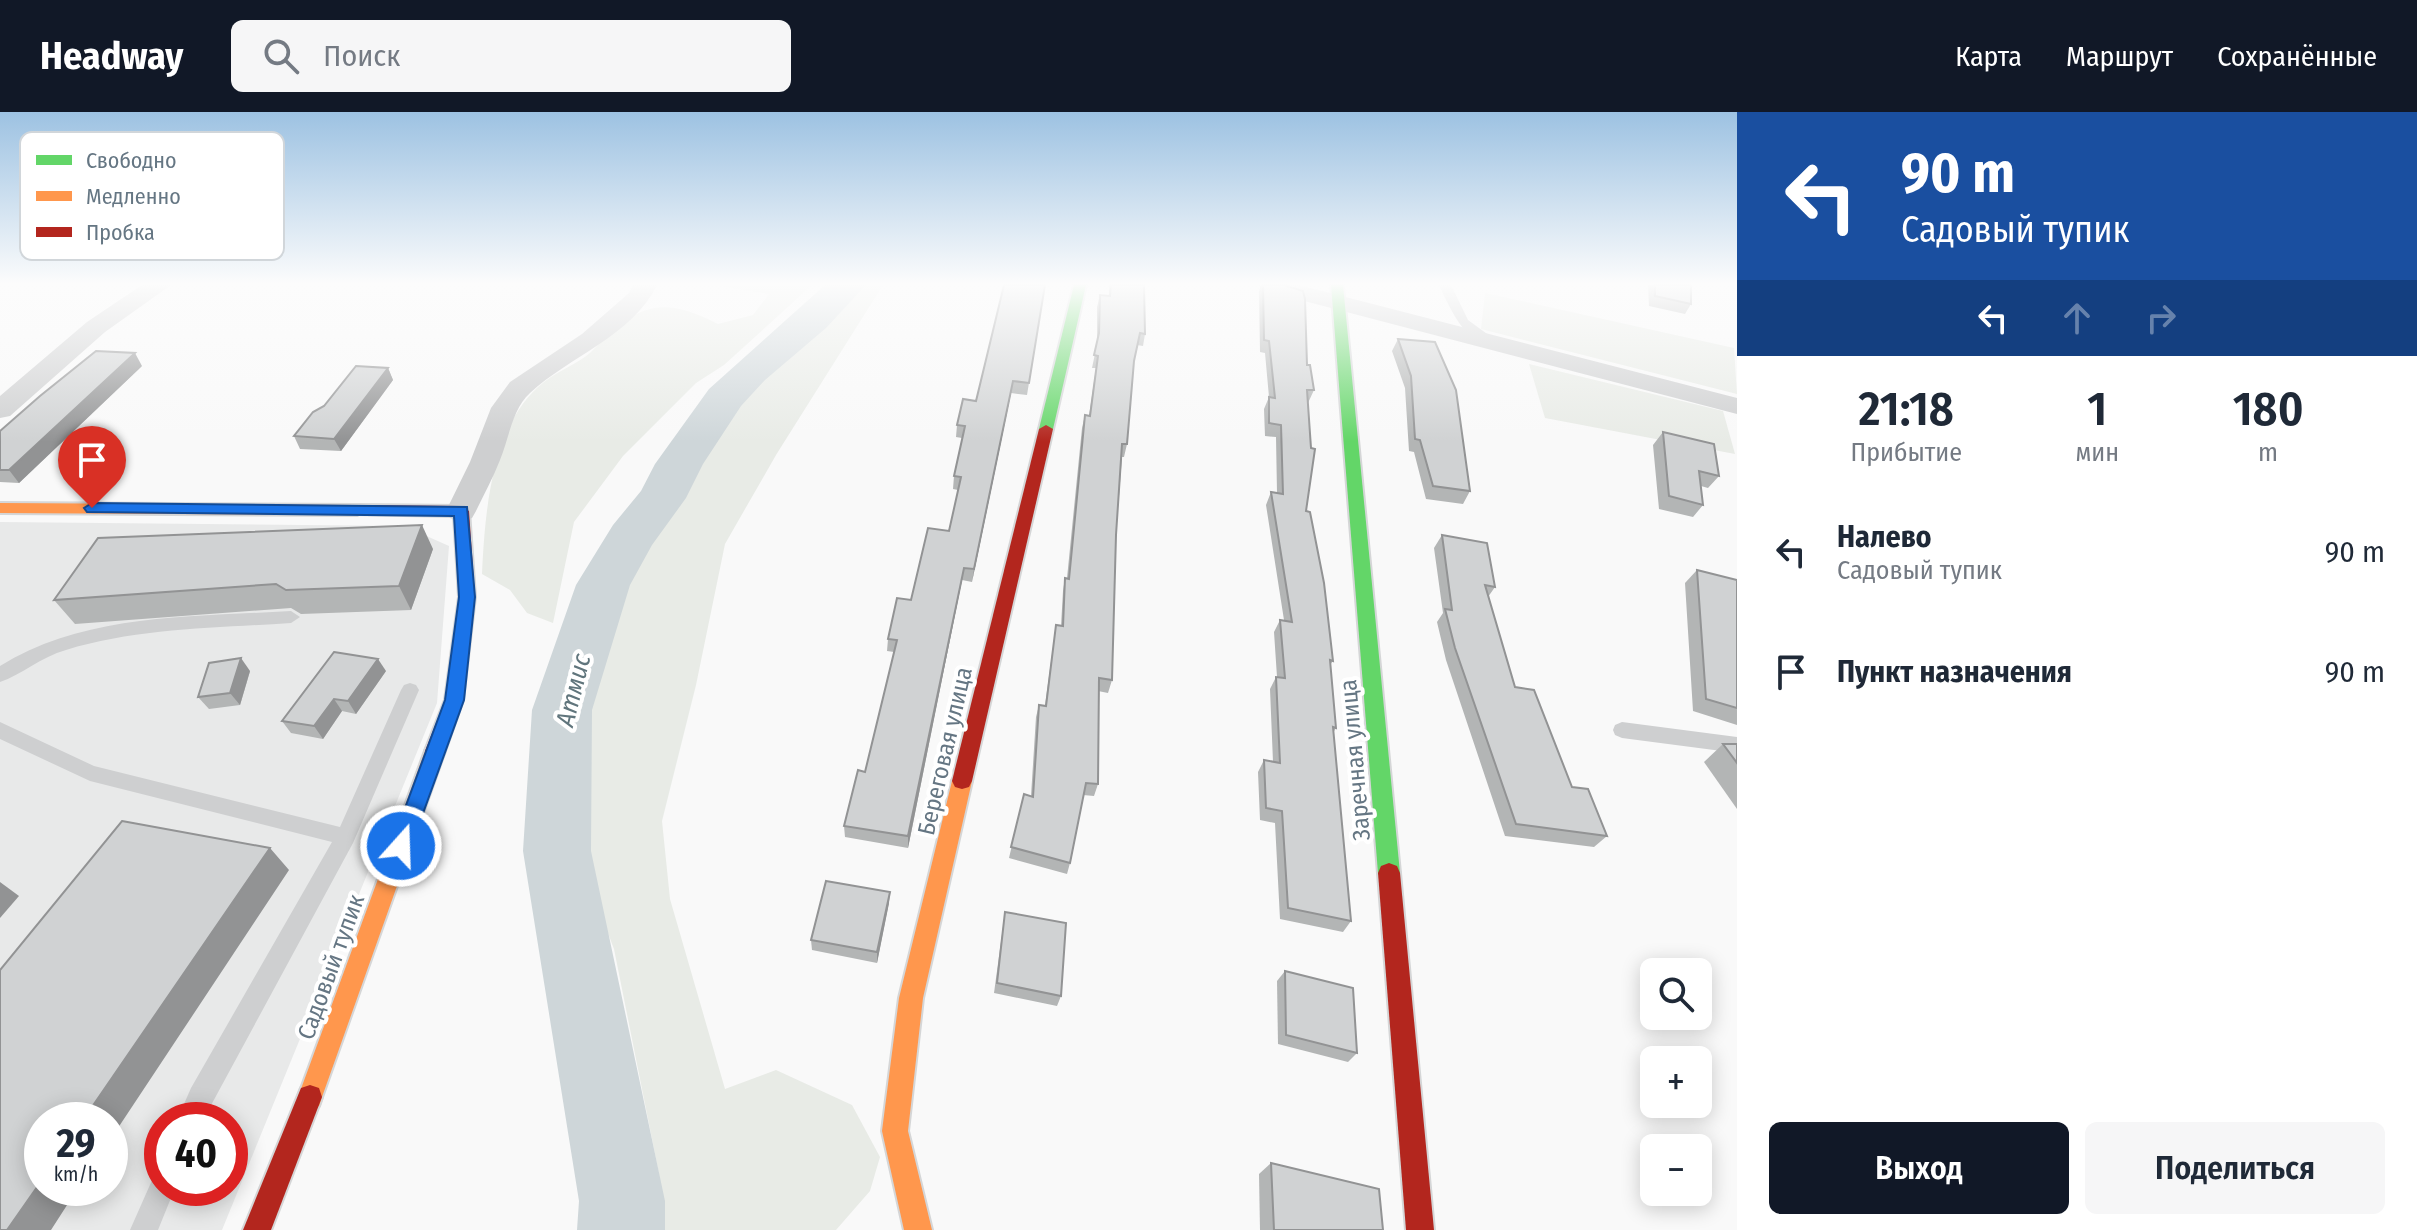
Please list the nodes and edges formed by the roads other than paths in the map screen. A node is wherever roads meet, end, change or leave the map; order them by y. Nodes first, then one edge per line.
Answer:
1 (82, 337) edge
2 (593, 337) edge
3 (1068, 337) edge
4 (1343, 337) edge
5 (1474, 337) edge
6 (1483, 337) edge
7 (1490, 342) junction
8 (1737, 406) edge
9 (0, 410) edge
10 (0, 508) edge
11 (461, 511) junction
12 (291, 617) edge
13 (0, 675) edge
14 (410, 690) dead end
15 (0, 730) edge
16 (1622, 730) dead end
17 (1737, 745) edge
18 (346, 837) junction
19 (198, 1102) edge
20 (154, 1206) edge
21 (144, 1230) edge
22 (257, 1230) edge
23 (918, 1230) edge
24 (1420, 1230) edge

1 - 9 street
2 - 11 street
3 - 23 street, Береговая улица
4 - 24 street, Заречная улица
5 - 7 street
6 - 7 lane
7 - 8 street
10 - 11 street
11 - 22 street, Садовый тупик
12 - 13 lane
14 - 18 lane
15 - 18 lane
16 - 17 lane
18 - 19 lane
20 - 21 lane

